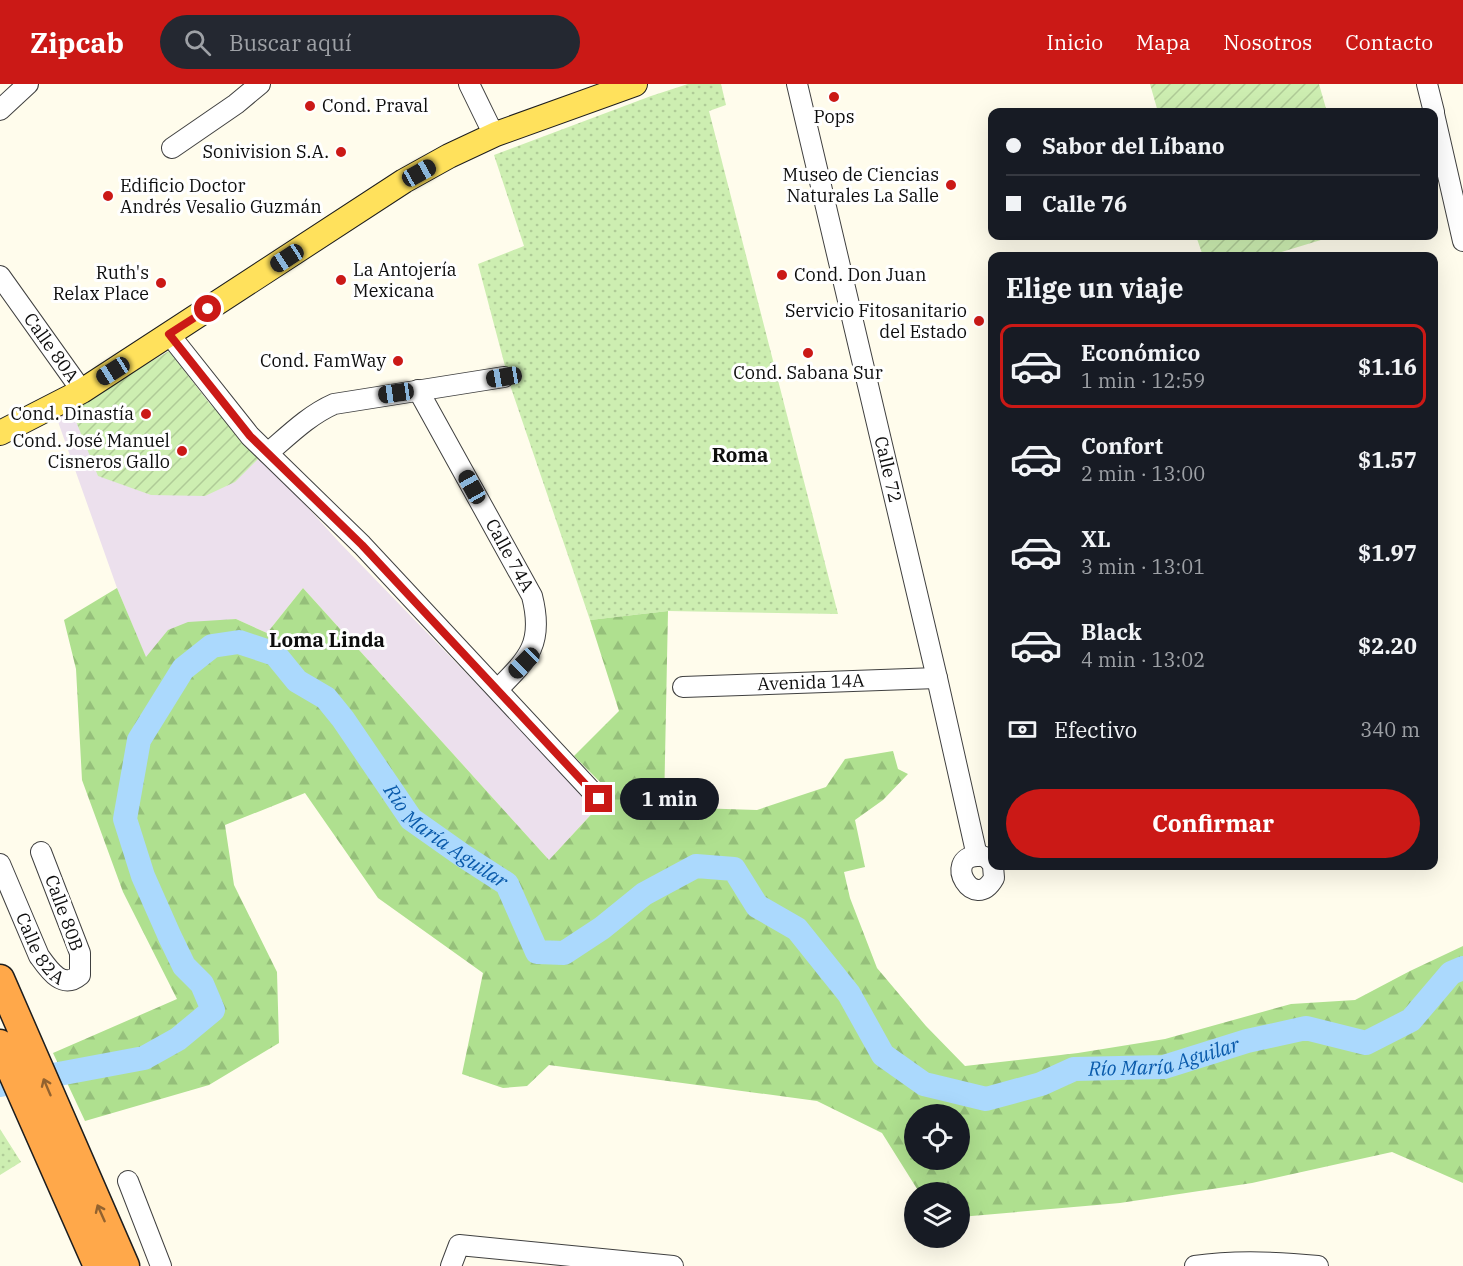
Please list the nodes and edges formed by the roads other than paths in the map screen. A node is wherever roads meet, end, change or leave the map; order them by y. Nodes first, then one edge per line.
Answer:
1 (28, 84) edge
2 (260, 84) edge
3 (469, 84) edge
4 (635, 84) edge
5 (797, 84) edge
6 (1427, 84) edge
7 (1433, 108) edge
8 (0, 110) edge
9 (1438, 131) edge
10 (496, 134) junction
11 (172, 148) dead end
12 (1463, 241) edge
13 (0, 276) edge
14 (169, 334) junction
15 (504, 377) dead end
16 (418, 390) junction
17 (82, 391) junction
18 (0, 433) edge
19 (268, 453) junction
20 (937, 678) junction
21 (682, 687) dead end
22 (498, 689) junction
23 (599, 799) dead end
24 (42, 852) dead end
25 (988, 862) edge
26 (0, 864) edge
27 (80, 975) joint
28 (3, 986) edge
29 (0, 1044) edge
30 (58, 1145) junction
31 (128, 1181) dead end
32 (99, 1266) edge
33 (125, 1266) edge
34 (161, 1266) edge
35 (451, 1266) edge
36 (673, 1266) edge
37 (1195, 1266) edge
38 (1318, 1266) edge

1 - 8 street
2 - 11 street
3 - 10 street
4 - 10 main road
5 - 20 street, Calle 72
6 - 7 street
9 - 12 street
10 - 14 main road
13 - 17 street, Calle 80A
14 - 17 main road
14 - 19 street
15 - 16 street
16 - 19 street
16 - 22 street, Calle 74A
17 - 18 main road
19 - 22 street
20 - 21 street, Avenida 14A
20 - 25 street, Calle 72
22 - 23 street
24 - 27 street, Calle 80B
26 - 27 street, Calle 82A
30 -> 28 highway
29 - 30 highway
30 - 32 highway
33 -> 30 highway
31 - 34 street
35 - 36 street
37 - 38 street

